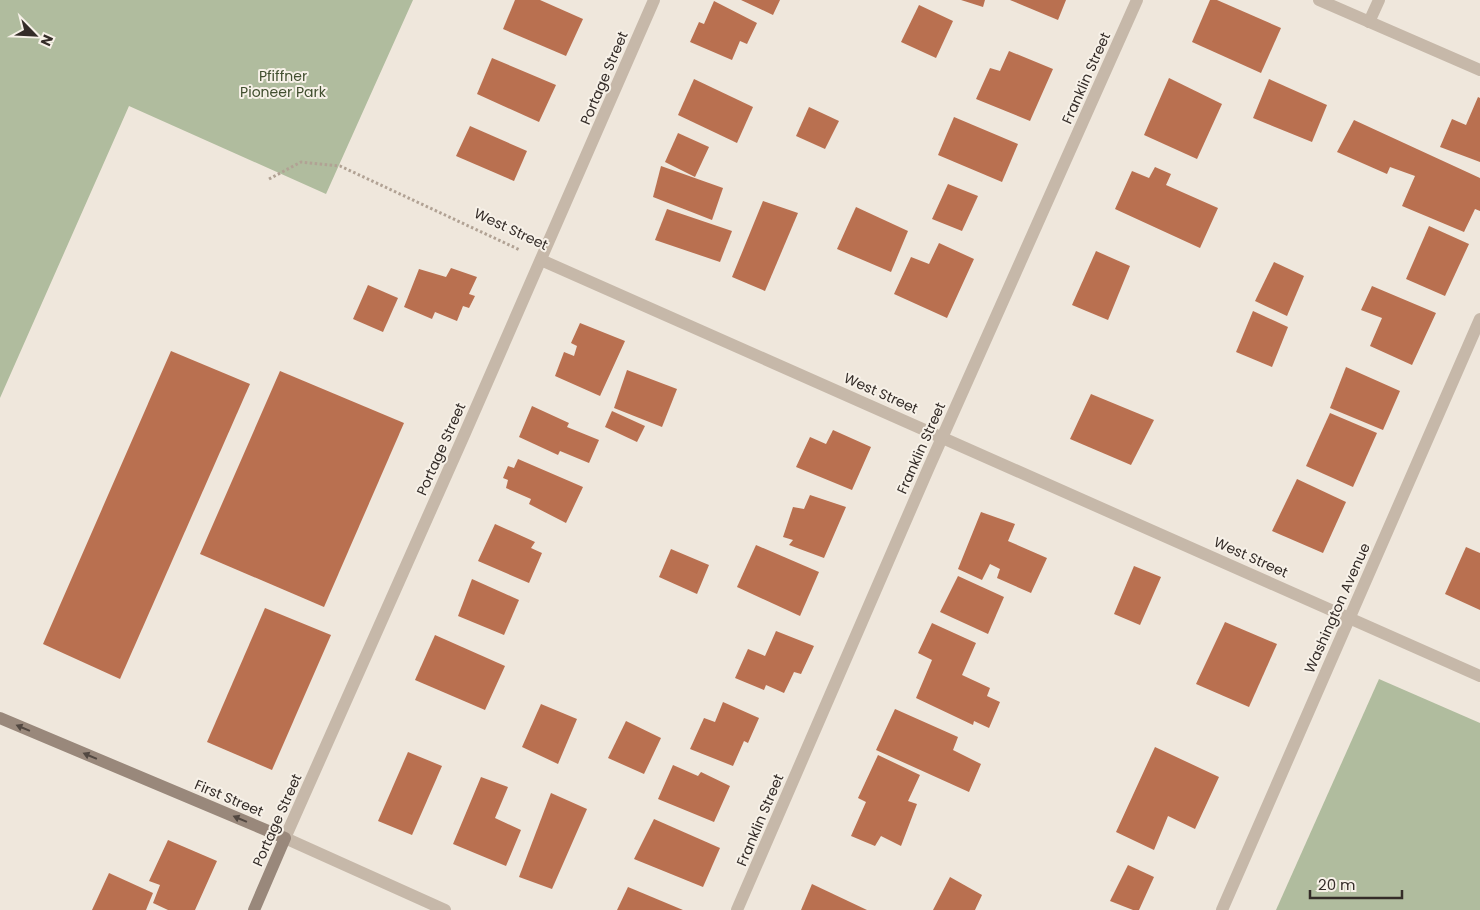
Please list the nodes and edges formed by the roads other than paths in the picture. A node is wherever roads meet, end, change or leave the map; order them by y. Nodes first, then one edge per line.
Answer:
1 (654, 0) edge
2 (1137, 0) edge
3 (1319, 0) edge
4 (1379, 0) edge
5 (1369, 22) junction
6 (1480, 70) edge
7 (541, 260) junction
8 (1480, 319) edge
9 (942, 437) junction
10 (1349, 617) junction
11 (1480, 676) edge
12 (0, 718) edge
13 (285, 838) junction
14 (254, 910) edge
15 (445, 910) edge
16 (737, 910) edge
17 (1222, 910) edge

1 - 7 street, Portage Street
2 - 9 street, Franklin Street
3 - 5 street
4 - 5 street
5 - 6 street
7 - 9 street, West Street
7 - 13 street, Portage Street
8 - 10 street, Washington Avenue
9 - 10 street, West Street
9 - 16 street, Franklin Street
10 - 11 street, West Street
10 - 17 street, Washington Avenue
13 -> 12 street, First Street
13 - 14 street, Portage Street
13 - 15 street, First Street

